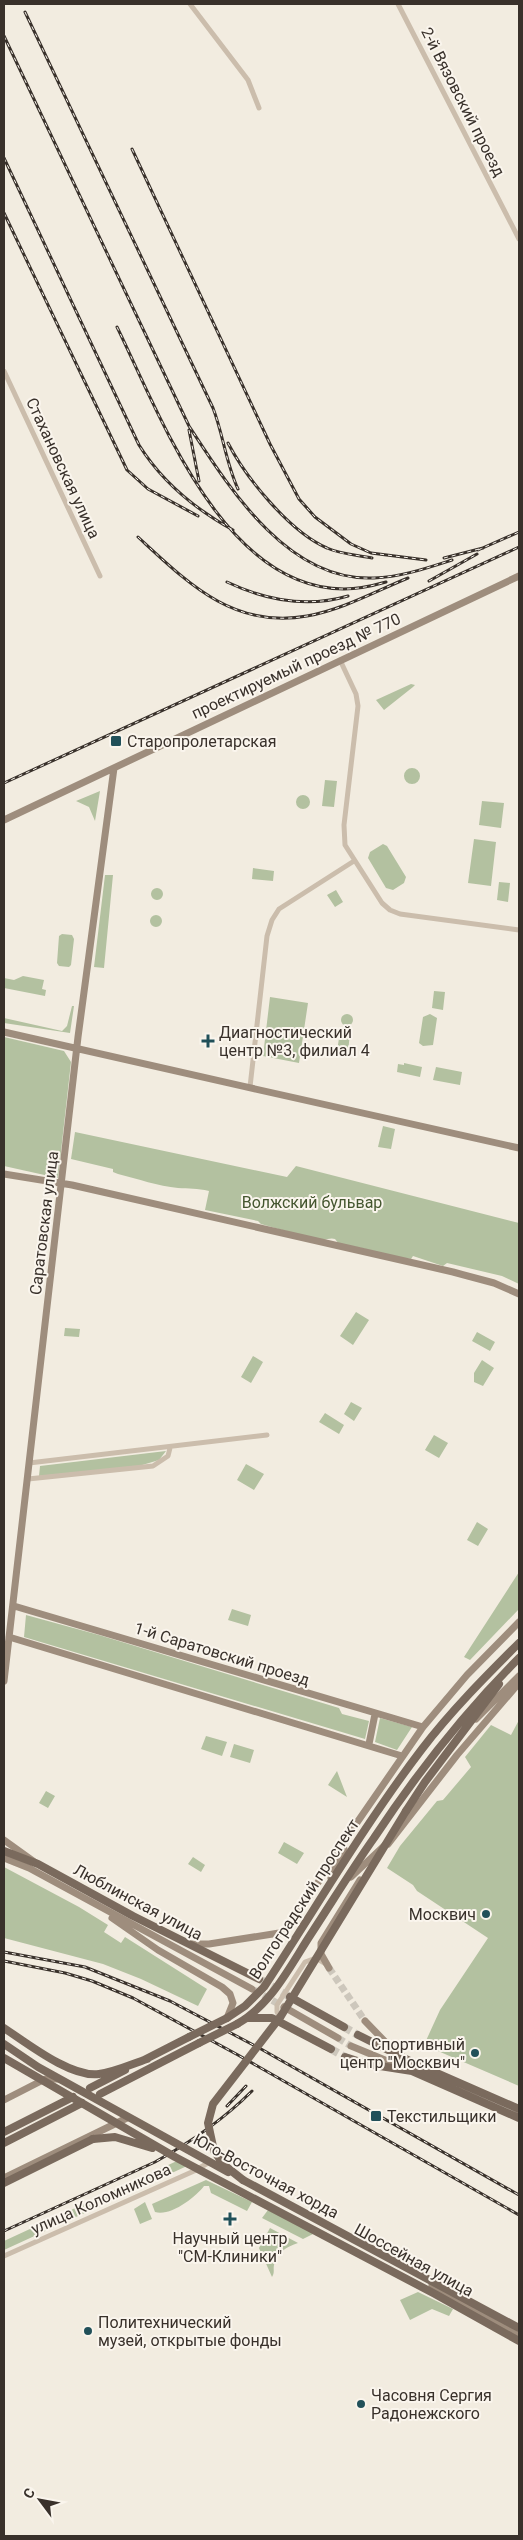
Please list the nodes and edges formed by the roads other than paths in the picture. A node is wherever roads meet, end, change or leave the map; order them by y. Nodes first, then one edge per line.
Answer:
1 (190, 4) edge
2 (398, 4) edge
3 (259, 108) dead end
4 (519, 239) edge
5 (4, 370) edge
6 (100, 576) dead end
7 (519, 576) edge
8 (340, 660) junction
9 (114, 768) junction
10 (4, 820) edge
11 (354, 861) junction
12 (519, 930) edge
13 (4, 1032) edge
14 (78, 1050) junction
15 (250, 1087) junction
16 (519, 1148) edge
17 (4, 1174) edge
18 (62, 1184) junction
19 (519, 1294) edge
20 (266, 1435) dead end
21 (170, 1448) junction
22 (29, 1464) junction
23 (28, 1479) junction
24 (14, 1606) junction
25 (519, 1622) edge
26 (10, 1637) junction
27 (519, 1643) edge
28 (517, 1660) edge
29 (519, 1676) edge
30 (4, 1682) edge
31 (519, 1683) edge
32 (375, 1714) junction
33 (423, 1727) junction
34 (464, 1732) junction
35 (369, 1744) junction
36 (402, 1756) junction
37 (356, 1824) junction
38 (394, 1838) junction
39 (4, 1840) edge
40 (4, 1851) edge
41 (4, 1858) edge
42 (38, 1864) junction
43 (338, 1892) junction
44 (321, 1898) junction
45 (96, 1905) junction
46 (186, 1943) junction
47 (328, 1966) joint
48 (259, 1979) tunnel mouth
49 (252, 1989) tunnel mouth
50 (290, 1996) tunnel mouth
51 (284, 2007) tunnel mouth
52 (227, 2018) junction
53 (246, 2019) junction
54 (365, 2022) tunnel mouth
55 (285, 2023) junction
56 (344, 2027) tunnel mouth
57 (4, 2028) edge
58 (358, 2035) tunnel mouth
59 (338, 2038) tunnel mouth
60 (4, 2044) edge
61 (351, 2046) tunnel mouth
62 (331, 2049) tunnel mouth
63 (399, 2056) junction
64 (345, 2057) tunnel mouth
65 (4, 2058) edge
66 (147, 2059) junction
67 (408, 2070) junction
68 (4, 2100) edge
69 (519, 2109) edge
70 (127, 2118) junction
71 (519, 2118) edge
72 (4, 2131) edge
73 (4, 2143) edge
74 (172, 2143) dead end
75 (188, 2152) dead end
76 (175, 2157) junction
77 (208, 2163) junction
78 (4, 2178) edge
79 (243, 2180) junction
80 (4, 2183) edge
81 (4, 2256) edge
82 (519, 2328) edge
83 (519, 2336) edge
84 (519, 2341) edge

1 - 3 street
2 - 4 street, 2-й Вязовский проезд
5 - 6 street, Стахановская улица
7 - 8 main road, проектируемый проезд № 770
8 - 9 main road, проектируемый проезд № 770
8 - 11 street
9 - 10 main road, проектируемый проезд № 770
9 - 14 main road, Саратовская улица
11 - 12 street
11 - 15 street
13 - 14 main road
14 - 15 main road
14 - 18 main road, Саратовская улица
15 - 16 main road
17 - 18 main road
18 - 19 main road
18 - 22 main road, Саратовская улица
20 - 21 street
21 - 22 street
21 - 23 street
22 - 23 main road, Саратовская улица
23 - 24 main road, Саратовская улица
24 - 26 main road, Саратовская улица
24 - 32 main road, 1-й Саратовский проезд
25 - 33 main road
26 - 30 main road, Саратовская улица
26 - 35 main road
27 - 44 main road, Волгоградский проспект
28 - 34 main road
28 - 43 main road, Волгоградский проспект
29 - 34 main road
31 - 38 main road
32 - 33 main road, 1-й Саратовский проезд
32 - 35 main road
33 - 36 main road
34 - 79 main road, bridge
35 - 36 main road
36 - 37 main road
37 - 44 main road
37 - 46 main road
38 - 43 main road
38 - 47 main road
39 - 42 main road
40 - 42 main road, Люблинская улица
41 - 45 main road, Люблинская улица
42 - 46 main road, Люблинская улица
43 - 53 main road, Волгоградский проспект
44 - 52 main road, Волгоградский проспект
45 - 49 main road, Люблинская улица
45 - 52 main road
46 - 48 main road, Люблинская улица
47 - 55 street
50 - 56 main road
51 - 59 main road
52 - 66 main road, Волгоградский проспект, bridge
53 - 55 main road
53 - 73 main road, Волгоградский проспект, bridge
54 - 63 main road
55 - 62 main road
57 - 66 main road
58 - 63 main road
60 - 79 main road, Юго-Восточная хорда, bridge
61 - 67 main road
63 - 69 main road
64 - 67 main road
65 - 76 main road, Юго-Восточная хорда, bridge
66 - 72 main road, Волгоградский проспект, bridge
67 - 71 main road
68 - 70 main road
70 - 74 main road
70 - 78 main road
75 - 77 main road, Шоссейная улица
76 - 80 main road, bridge
76 - 84 main road, Юго-Восточная хорда, bridge
77 - 81 street, улица Коломникова
77 - 83 main road, Шоссейная улица
79 - 82 main road, Юго-Восточная хорда

